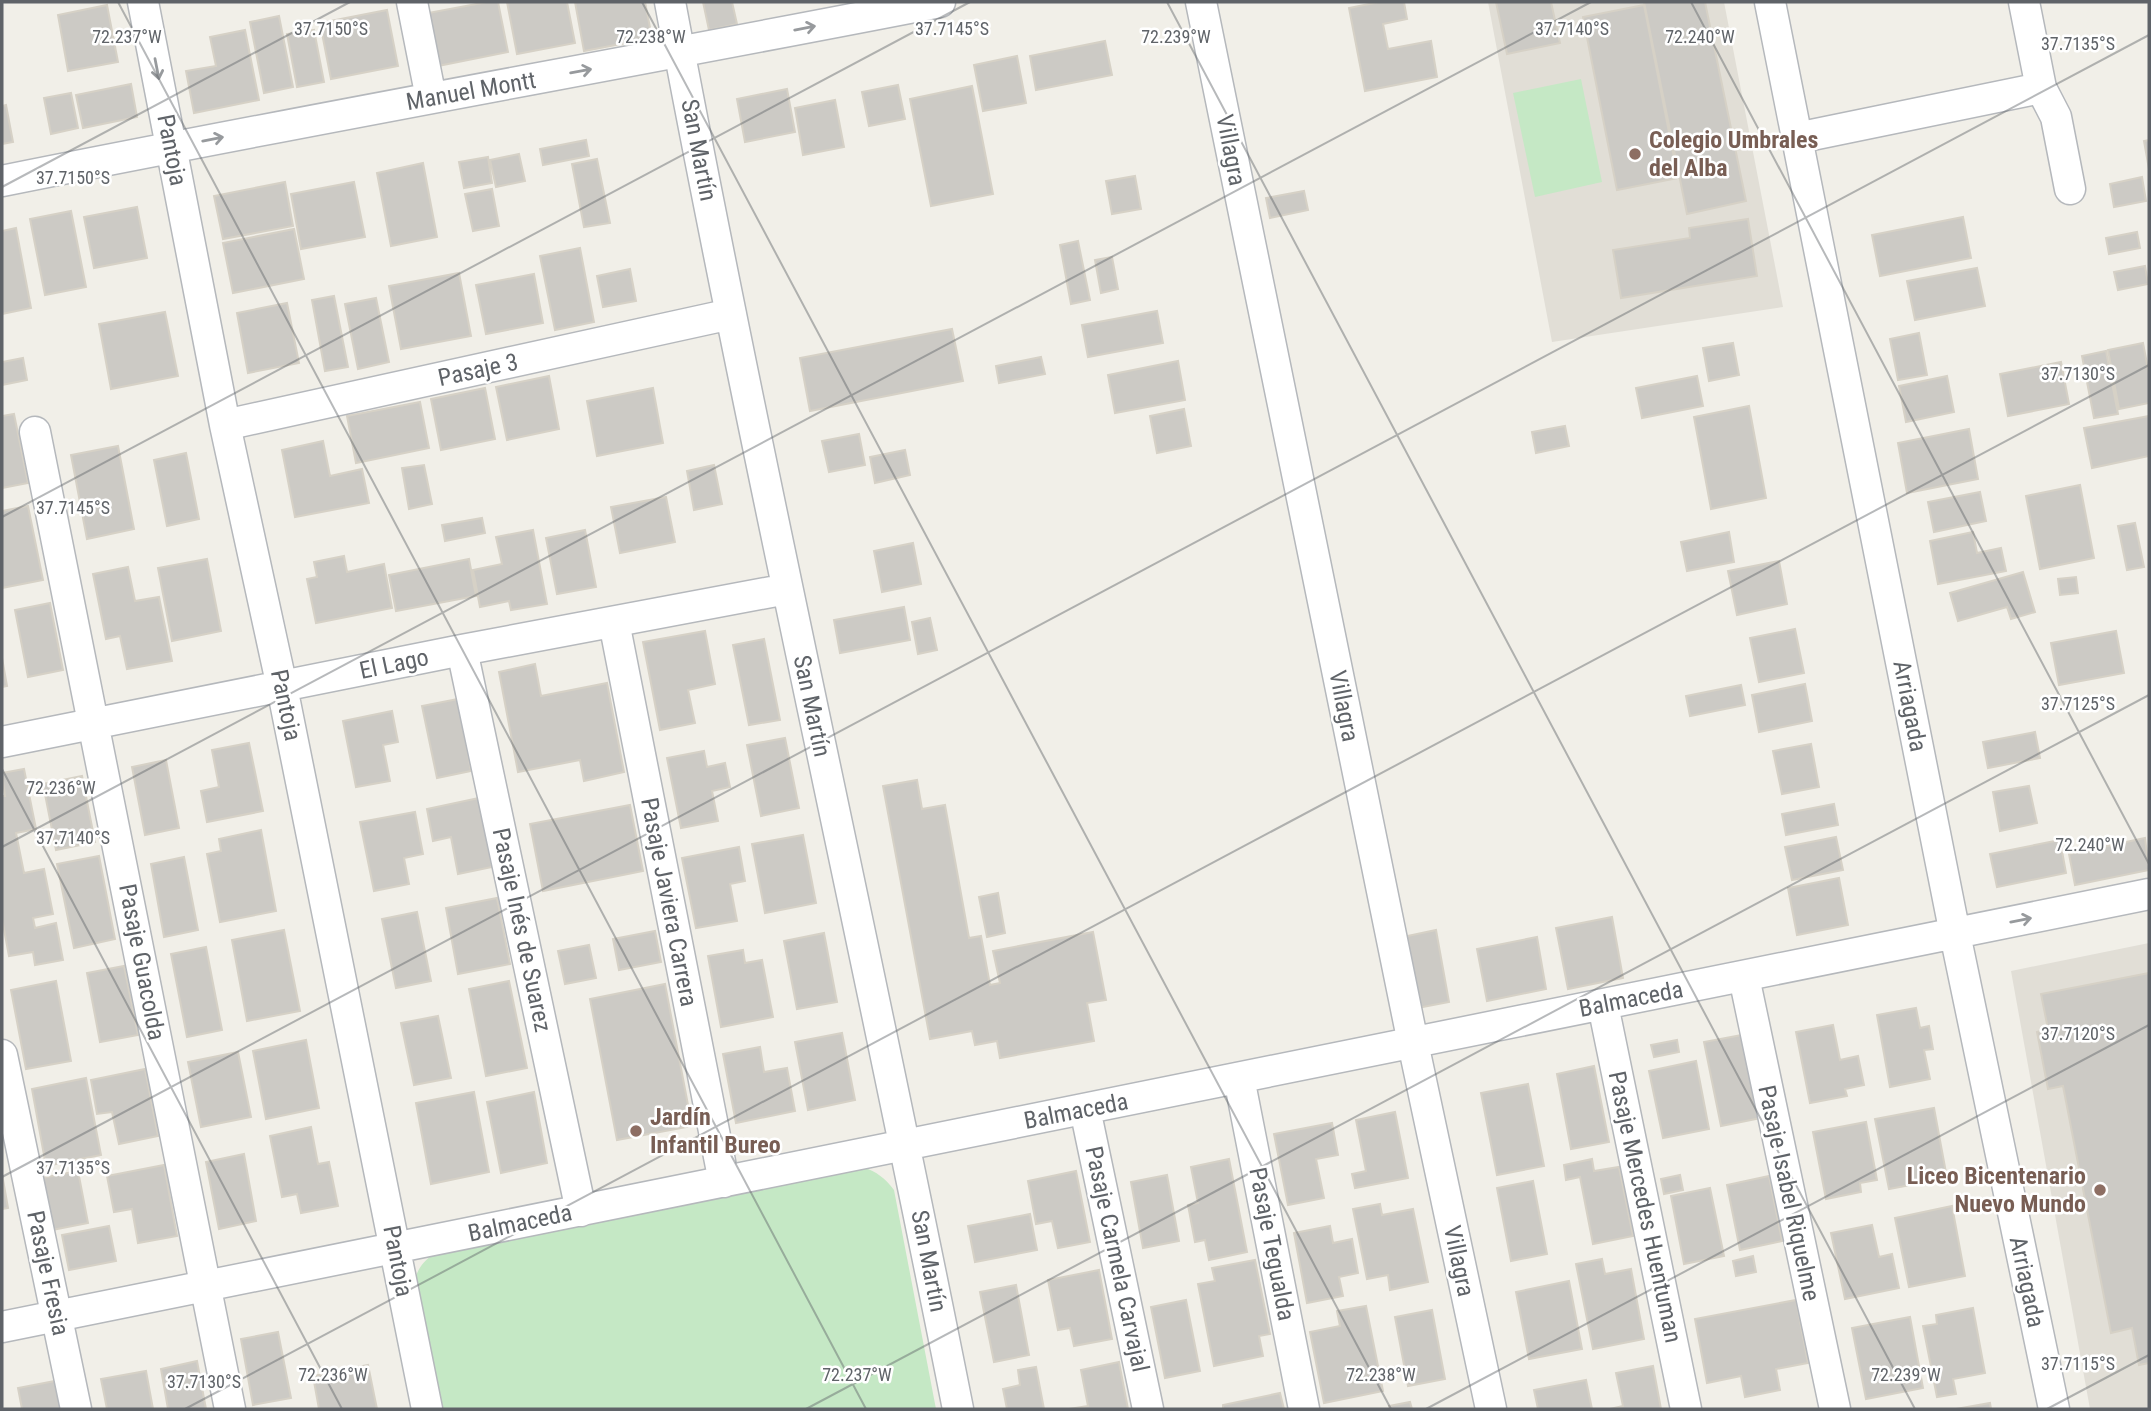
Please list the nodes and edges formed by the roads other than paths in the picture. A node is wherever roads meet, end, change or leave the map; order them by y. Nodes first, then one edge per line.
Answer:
1 (144, 2) edge
2 (412, 2) edge
3 (670, 2) edge
4 (940, 2) edge
5 (1201, 2) edge
6 (1770, 2) edge
7 (2024, 2) edge
8 (679, 53) junction
9 (2041, 88) junction
10 (431, 98) junction
11 (1797, 138) junction
12 (172, 146) junction
13 (2, 181) edge
14 (2070, 189) dead end
15 (731, 314) junction
16 (225, 425) junction
17 (35, 432) dead end
18 (788, 589) junction
19 (614, 622) junction
20 (462, 650) junction
21 (282, 687) junction
22 (94, 724) junction
23 (2, 742) edge
24 (2149, 894) edge
25 (1955, 934) junction
26 (1744, 976) junction
27 (1603, 1005) junction
28 (1413, 1043) junction
29 (2, 1055) edge
30 (1239, 1078) junction
31 (1085, 1109) junction
32 (906, 1145) junction
33 (724, 1182) junction
34 (581, 1211) junction
35 (396, 1248) junction
36 (206, 1286) junction
37 (57, 1315) junction
38 (2, 1327) edge
39 (76, 1409) edge
40 (230, 1409) edge
41 (427, 1409) edge
42 (958, 1409) edge
43 (1148, 1409) edge
44 (1304, 1409) edge
45 (1490, 1409) edge
46 (1686, 1409) edge
47 (1835, 1409) edge
48 (2053, 1409) edge

1 -> 12 street, Pantoja
2 - 10 street
3 - 8 street, San Martín
8 -> 4 street, Manuel Montt
5 - 28 street, Villagra
6 - 11 street, Arriagada
7 - 9 street
10 -> 8 street, Manuel Montt
8 - 15 street, San Martín
9 - 11 street
9 - 14 street
12 -> 10 street, Manuel Montt
11 - 25 street, Arriagada
12 - 13 street, Manuel Montt
12 - 16 street, Pantoja
15 - 16 street, Pasaje 3
15 - 18 street, San Martín
16 - 21 street, Pantoja
17 - 22 street, Pasaje Guacolda
18 - 19 street, El Lago
18 - 32 street, San Martín
19 - 20 street, El Lago
19 - 33 street, Pasaje Javiera Carrera
20 - 21 street, El Lago
20 - 34 street, Pasaje Inés de Suarez
21 - 22 street, El Lago
21 - 35 street, Pantoja
22 - 23 street, El Lago
22 - 36 street, Pasaje Guacolda
25 -> 24 street, Balmaceda
25 - 26 street, Balmaceda
25 - 48 street, Arriagada
26 - 27 street, Balmaceda
26 - 47 street, Pasaje Isabel Riquelme
27 - 28 street, Balmaceda
27 - 46 street, Pasaje Mercedes Huentuman
28 - 30 street, Balmaceda
28 - 45 street, Villagra
29 - 37 street, Pasaje Fresia
30 - 31 street, Balmaceda
30 - 44 street, Pasaje Tegualda
31 - 32 street, Balmaceda
31 - 43 street, Pasaje Carmela Carvajal
32 - 33 street, Balmaceda
32 - 42 street, San Martín
33 - 34 street, Balmaceda
34 - 35 street, Balmaceda
35 - 36 street, Balmaceda
35 - 41 street, Pantoja
36 - 37 street, Balmaceda
36 - 40 street, Pasaje Guacolda
37 - 38 street, Balmaceda
37 - 39 street, Pasaje Fresia

